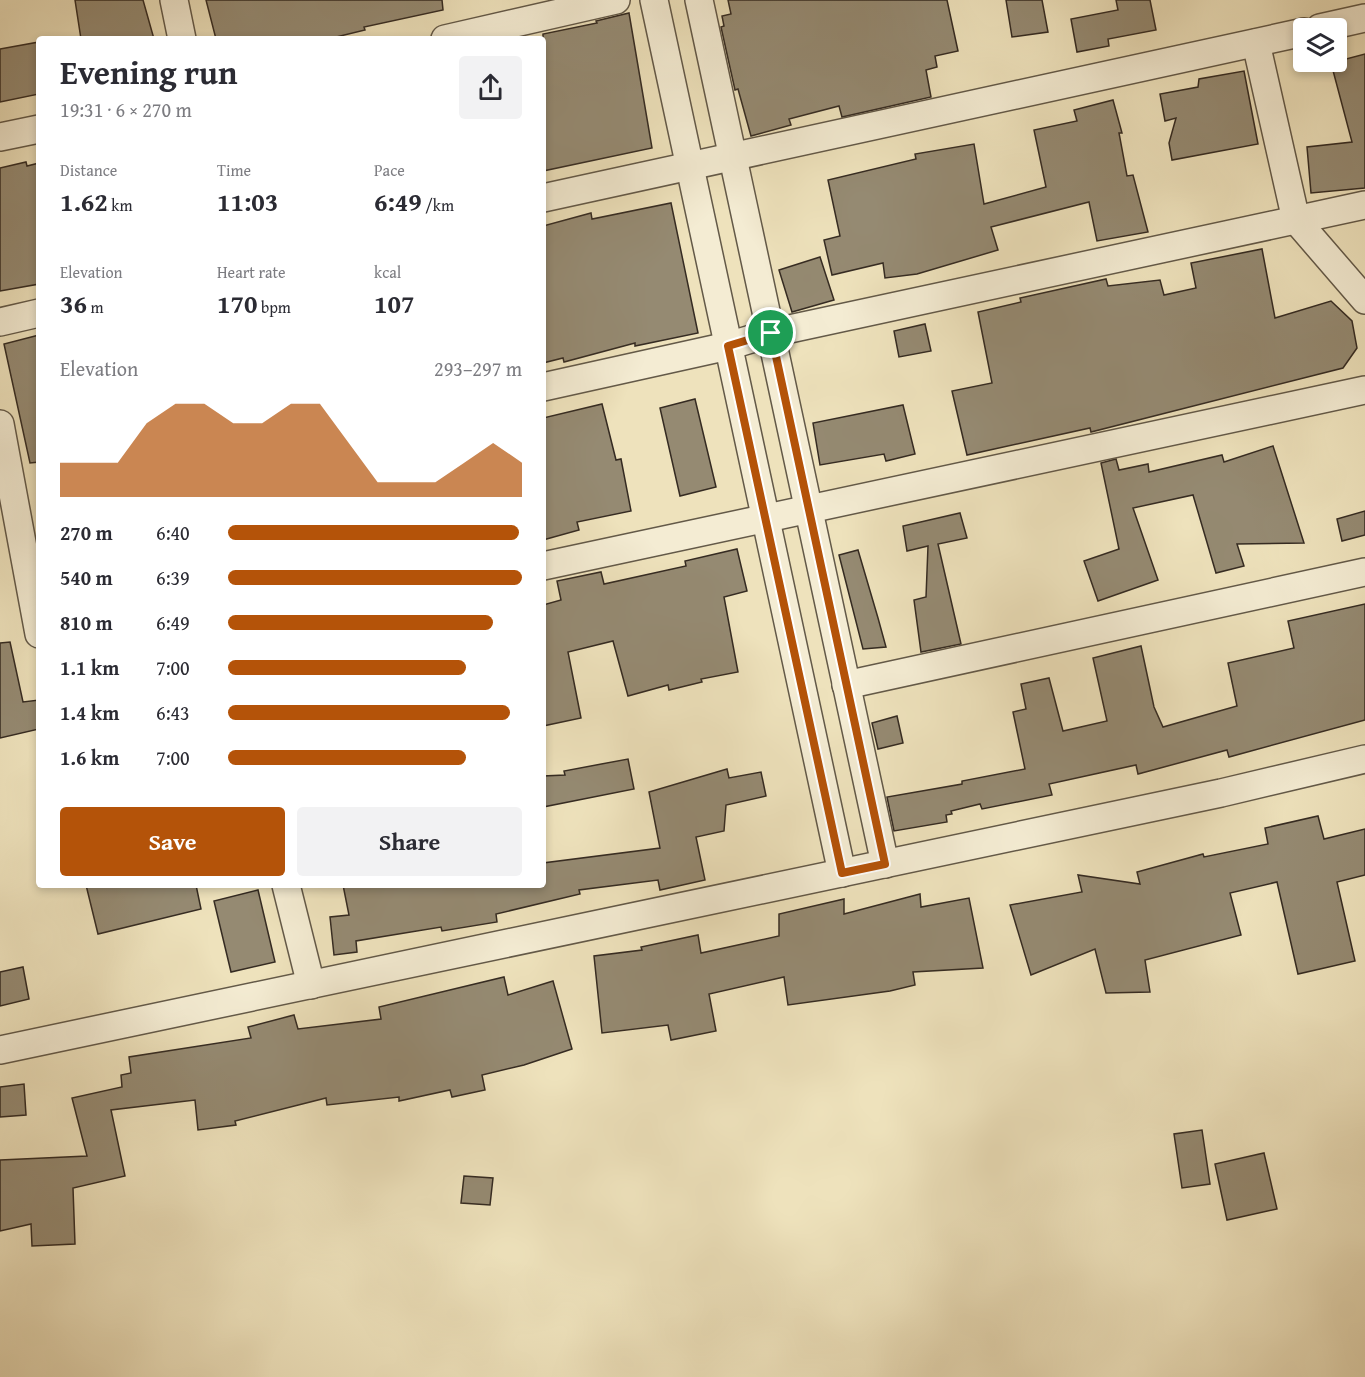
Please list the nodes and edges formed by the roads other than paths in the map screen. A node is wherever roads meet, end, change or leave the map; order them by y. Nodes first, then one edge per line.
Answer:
1 (174, 0) edge
2 (616, 0) edge
3 (654, 0) edge
4 (699, 0) edge
5 (1365, 18) edge
6 (1347, 22) edge
7 (1293, 35) edge
8 (181, 36) edge
9 (458, 36) edge
10 (1256, 43) junction
11 (36, 130) edge
12 (0, 137) edge
13 (732, 155) junction
14 (689, 165) junction
15 (546, 197) edge
16 (1365, 205) edge
17 (1296, 220) junction
18 (1365, 300) edge
19 (36, 314) edge
20 (0, 322) edge
21 (771, 333) junction
22 (728, 346) junction
23 (546, 386) edge
24 (1365, 390) edge
25 (0, 424) edge
26 (808, 509) junction
27 (766, 520) junction
28 (546, 565) edge
29 (1365, 572) edge
30 (36, 618) edge
31 (846, 685) junction
32 (1365, 759) edge
33 (885, 864) junction
34 (842, 873) junction
35 (287, 888) edge
36 (311, 985) junction
37 (0, 1050) edge

1 - 8 street
2 - 9 street
3 - 14 street
4 - 13 street
5 - 6 street
7 - 10 street
10 - 13 street
10 - 17 street
11 - 12 street
13 - 14 street
13 - 21 street
14 - 15 street
14 - 22 street
16 - 17 street
17 - 18 street
17 - 21 street
19 - 20 street
21 - 22 street
21 - 26 street
22 - 23 street
22 - 27 street
24 - 26 street
25 - 30 street
26 - 27 street
26 - 31 street
27 - 28 street
27 - 34 street
29 - 31 street
31 - 33 street
32 - 33 street
33 - 34 street
34 - 36 street
35 - 36 street
36 - 37 street

